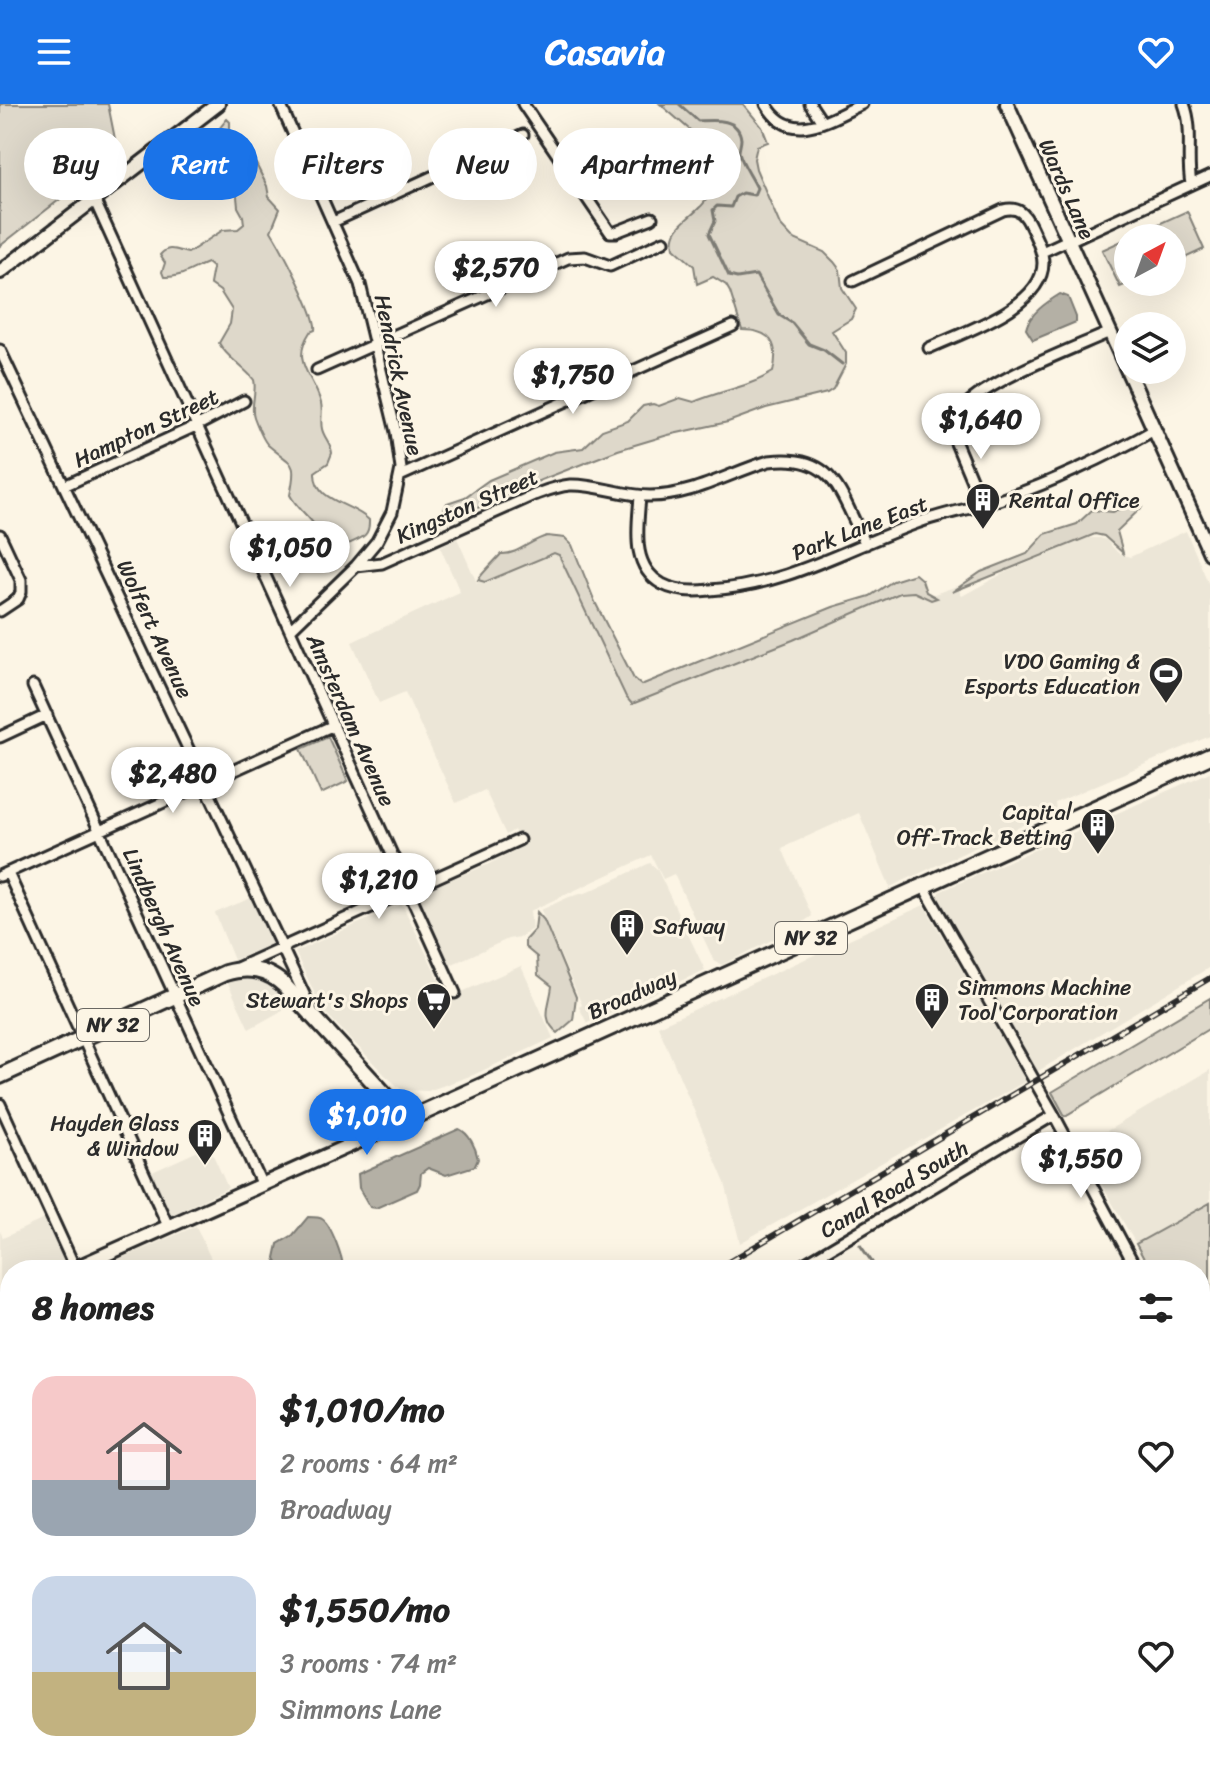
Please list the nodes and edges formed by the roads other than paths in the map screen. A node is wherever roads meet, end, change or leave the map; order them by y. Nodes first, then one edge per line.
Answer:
1 (218, 104) edge
2 (280, 104) edge
3 (523, 104) edge
4 (766, 104) edge
5 (810, 104) edge
6 (862, 104) edge
7 (1007, 104) edge
8 (1184, 104) edge
9 (822, 122) junction
10 (127, 174) edge
11 (1210, 176) edge
12 (428, 178) edge
13 (1191, 184) junction
14 (93, 200) edge
15 (94, 200) edge
16 (652, 218) dead end
17 (333, 222) junction
18 (664, 241) dead end
19 (1068, 241) junction
20 (1042, 252) junction
21 (0, 272) edge
22 (853, 281) dead end
23 (733, 326) dead end
24 (1110, 332) junction
25 (376, 345) junction
26 (929, 348) dead end
27 (0, 350) edge
28 (317, 370) dead end
29 (244, 401) dead end
30 (198, 425) junction
31 (1154, 430) junction
32 (400, 476) junction
33 (64, 486) junction
34 (640, 496) junction
35 (982, 505) junction
36 (0, 535) edge
37 (866, 544) junction
38 (1210, 553) edge
39 (356, 566) junction
40 (0, 611) edge
41 (290, 630) junction
42 (33, 686) dead end
43 (47, 715) junction
44 (334, 725) junction
45 (0, 737) edge
46 (1210, 756) edge
47 (204, 783) junction
48 (101, 830) junction
49 (519, 840) dead end
50 (4, 874) edge
51 (924, 887) junction
52 (408, 890) junction
53 (281, 948) junction
54 (225, 973) junction
55 (455, 993) dead end
56 (176, 996) junction
57 (316, 1019) junction
58 (83, 1038) junction
59 (0, 1076) edge
60 (0, 1104) edge
61 (1054, 1115) junction
62 (411, 1118) junction
63 (261, 1183) junction
64 (168, 1226) junction
65 (69, 1260) edge
66 (93, 1260) edge
67 (811, 1260) edge
68 (1132, 1260) edge

1 - 10 street
2 - 17 street, Hendrick Avenue
3 - 16 street
4 - 9 street
5 - 9 street
6 - 9 street
7 - 19 street, Wards Lane
8 - 13 street
11 - 13 street
12 - 17 street
13 - 19 street
14 - 21 street
15 - 30 street, Amsterdam Avenue
17 - 25 street, Hendrick Avenue
18 - 25 street
19 - 20 street
19 - 24 street, Wards Lane
20 - 22 street
20 - 26 street
23 - 32 street
24 - 31 street, Wards Lane
24 - 35 street
25 - 28 street
25 - 32 street, Hendrick Avenue
27 - 33 street, Wolfert Avenue
29 - 30 street, Hampton Street
30 - 33 street, Hampton Street
30 - 41 street, Amsterdam Avenue
31 - 35 street, Park Lane East
31 - 38 street, Wards Lane
32 - 39 street, Hendrick Avenue
33 - 47 street, Wolfert Avenue
34 - 37 street, Kingston Street
34 - 37 street, Park Lane East
34 - 39 street, Kingston Street
35 - 37 street, Park Lane East
36 - 40 street
39 - 41 street, Hendrick Avenue
41 - 44 street, Amsterdam Avenue
42 - 43 street, Lindbergh Avenue
43 - 45 street
43 - 48 street, Lindbergh Avenue
44 - 47 street
44 - 52 street, Amsterdam Avenue
46 - 51 main road, Broadway / NY 32
47 - 48 street
47 - 53 street, Wolfert Avenue
48 - 50 street
48 - 56 street, Lindbergh Avenue
49 - 52 street
50 - 58 street
51 - 61 street
51 - 62 main road, Broadway / NY 32
52 - 53 street
52 - 55 street, Amsterdam Avenue
53 - 54 street
53 - 57 street, Wolfert Avenue
54 - 56 main road, NY 32
54 - 57 main road, NY 32
56 - 58 main road, NY 32
56 - 63 street, Lindbergh Avenue
57 - 62 main road, Wolfert Avenue / NY 32
58 - 59 main road, NY 32
58 - 64 street
60 - 65 street
61 - 67 street, Canal Road South
61 - 68 street
62 - 63 street, Broadway
63 - 64 street, Broadway
64 - 66 street, Broadway

